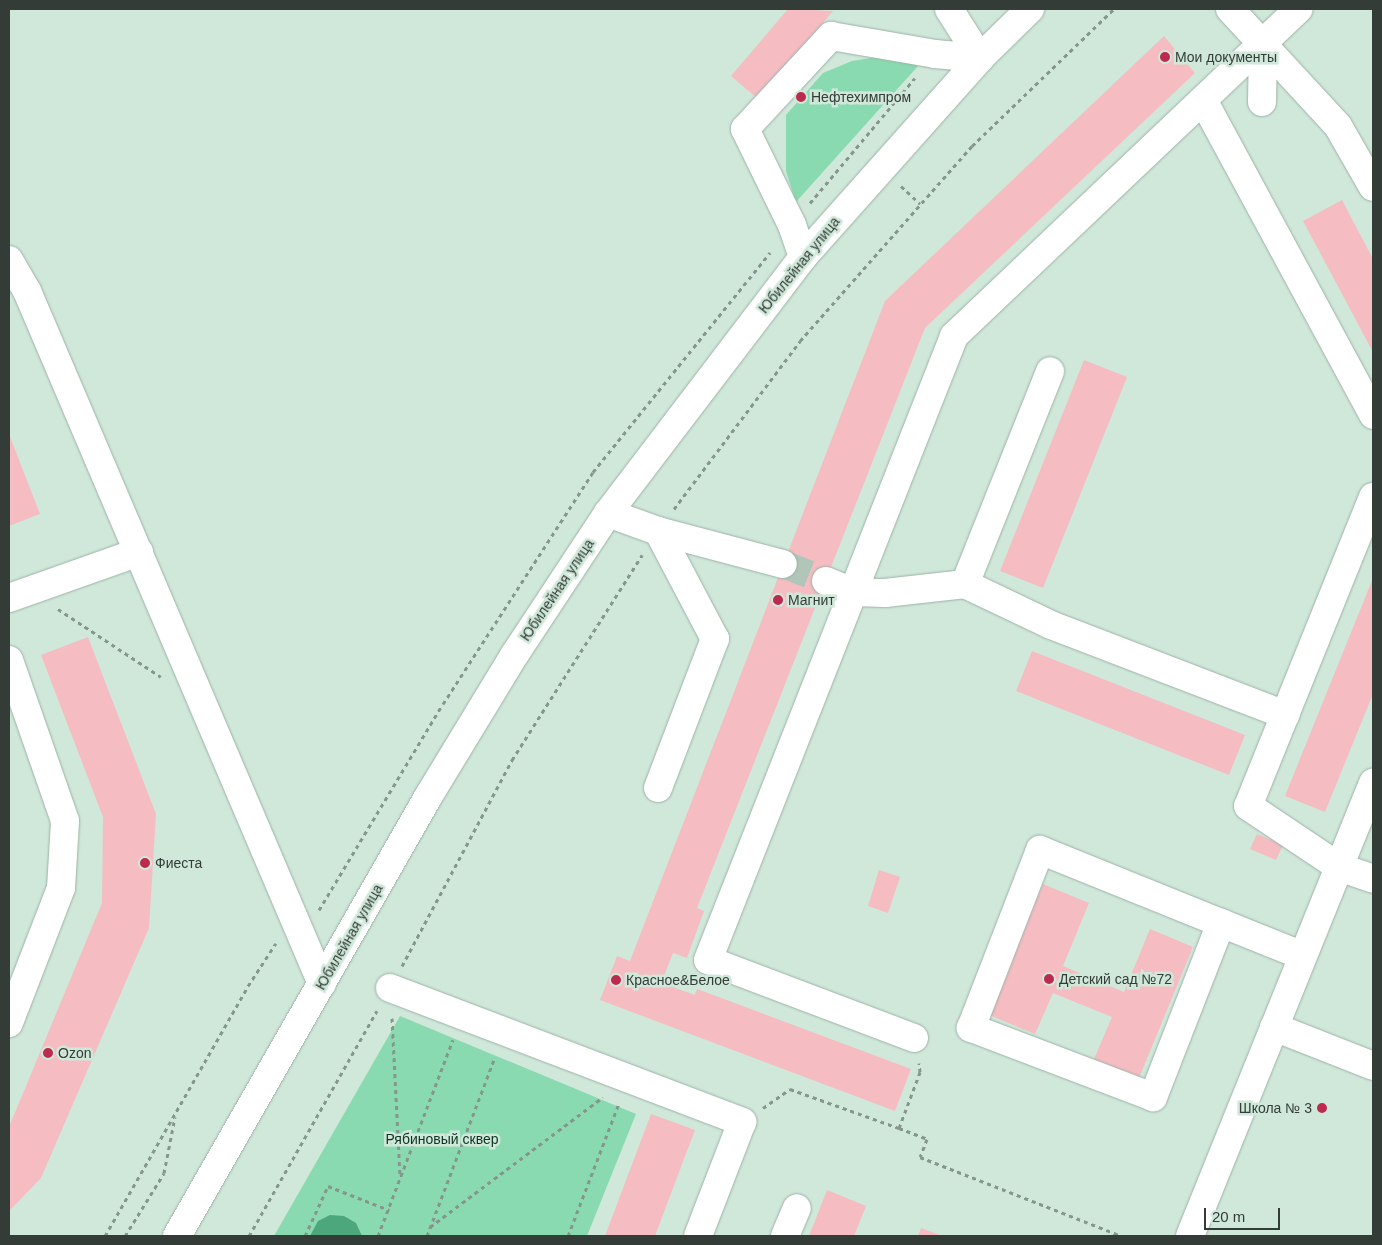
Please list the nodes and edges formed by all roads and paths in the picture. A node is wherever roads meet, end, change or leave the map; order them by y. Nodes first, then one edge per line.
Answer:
1 (949, 9) edge
2 (1030, 9) edge
3 (1114, 9) edge
4 (1230, 9) edge
5 (1299, 9) edge
6 (1263, 43) junction
7 (980, 58) junction
8 (1203, 100) junction
9 (1262, 102) dead end
10 (1373, 187) edge
11 (803, 257) junction
12 (9, 260) edge
13 (1050, 371) dead end
14 (1373, 415) edge
15 (1373, 496) edge
16 (608, 513) junction
17 (658, 530) junction
18 (139, 552) junction
19 (783, 564) tunnel mouth
20 (826, 581) tunnel mouth
21 (965, 584) junction
22 (853, 592) junction
23 (20, 594) edge
24 (9, 660) edge
25 (170, 682) dead end
26 (1285, 715) junction
27 (1373, 783) edge
28 (658, 788) dead end
29 (1339, 867) junction
30 (1373, 880) edge
31 (1221, 923) junction
32 (1303, 956) junction
33 (322, 984) junction
34 (248, 986) dead end
35 (390, 988) junction
36 (462, 1016) junction
37 (9, 1023) edge
38 (1274, 1027) junction
39 (505, 1032) junction
40 (914, 1038) joint
41 (1373, 1066) edge
42 (628, 1079) junction
43 (176, 1112) junction
44 (742, 1122) junction
45 (899, 1128) junction
46 (400, 1179) junction
47 (797, 1208) dead end
48 (389, 1210) junction
49 (430, 1227) junction
50 (105, 1236) edge
51 (125, 1236) edge
52 (177, 1236) edge
53 (249, 1236) edge
54 (304, 1236) edge
55 (378, 1236) edge
56 (427, 1236) edge
57 (568, 1236) edge
58 (698, 1236) edge
59 (786, 1236) edge
60 (1122, 1236) edge
61 (1190, 1236) edge

1 - 7 main road
2 - 7 main road, Юбилейная улица
3 - 17 path
4 - 6 main road
5 - 6 main road
6 - 8 main road
6 - 9 main road
6 - 10 main road
7 - 11 main road, Юбилейная улица
7 - 11 main road
8 - 14 main road
8 - 22 main road
11 - 16 main road, Юбилейная улица
12 - 18 main road
13 - 21 main road
15 - 26 main road
16 - 17 main road
16 - 33 main road, Юбилейная улица
17 - 19 main road
17 - 28 main road
17 - 35 path
18 - 23 main road
18 - 33 main road
20 - 22 main road
21 - 22 main road
21 - 26 main road
22 - 40 main road
23 - 25 path
24 - 37 main road
26 - 29 main road
27 - 29 main road
29 - 30 main road
29 - 32 main road
31 - 31 main road
31 - 32 main road
32 - 38 main road
33 - 52 main road, Юбилейная улица
34 - 43 path
35 - 36 main road
35 - 46 path
35 - 53 path
36 - 39 main road
36 - 46 path
38 - 41 main road
38 - 61 main road
39 - 42 main road
39 - 49 path
40 - 45 path
42 - 44 main road
42 - 49 path
42 - 57 path
43 - 50 path
43 - 51 path
44 - 45 path
44 - 58 main road
45 - 60 path
46 - 48 path
47 - 59 main road
48 - 54 path
48 - 55 path
49 - 56 path

